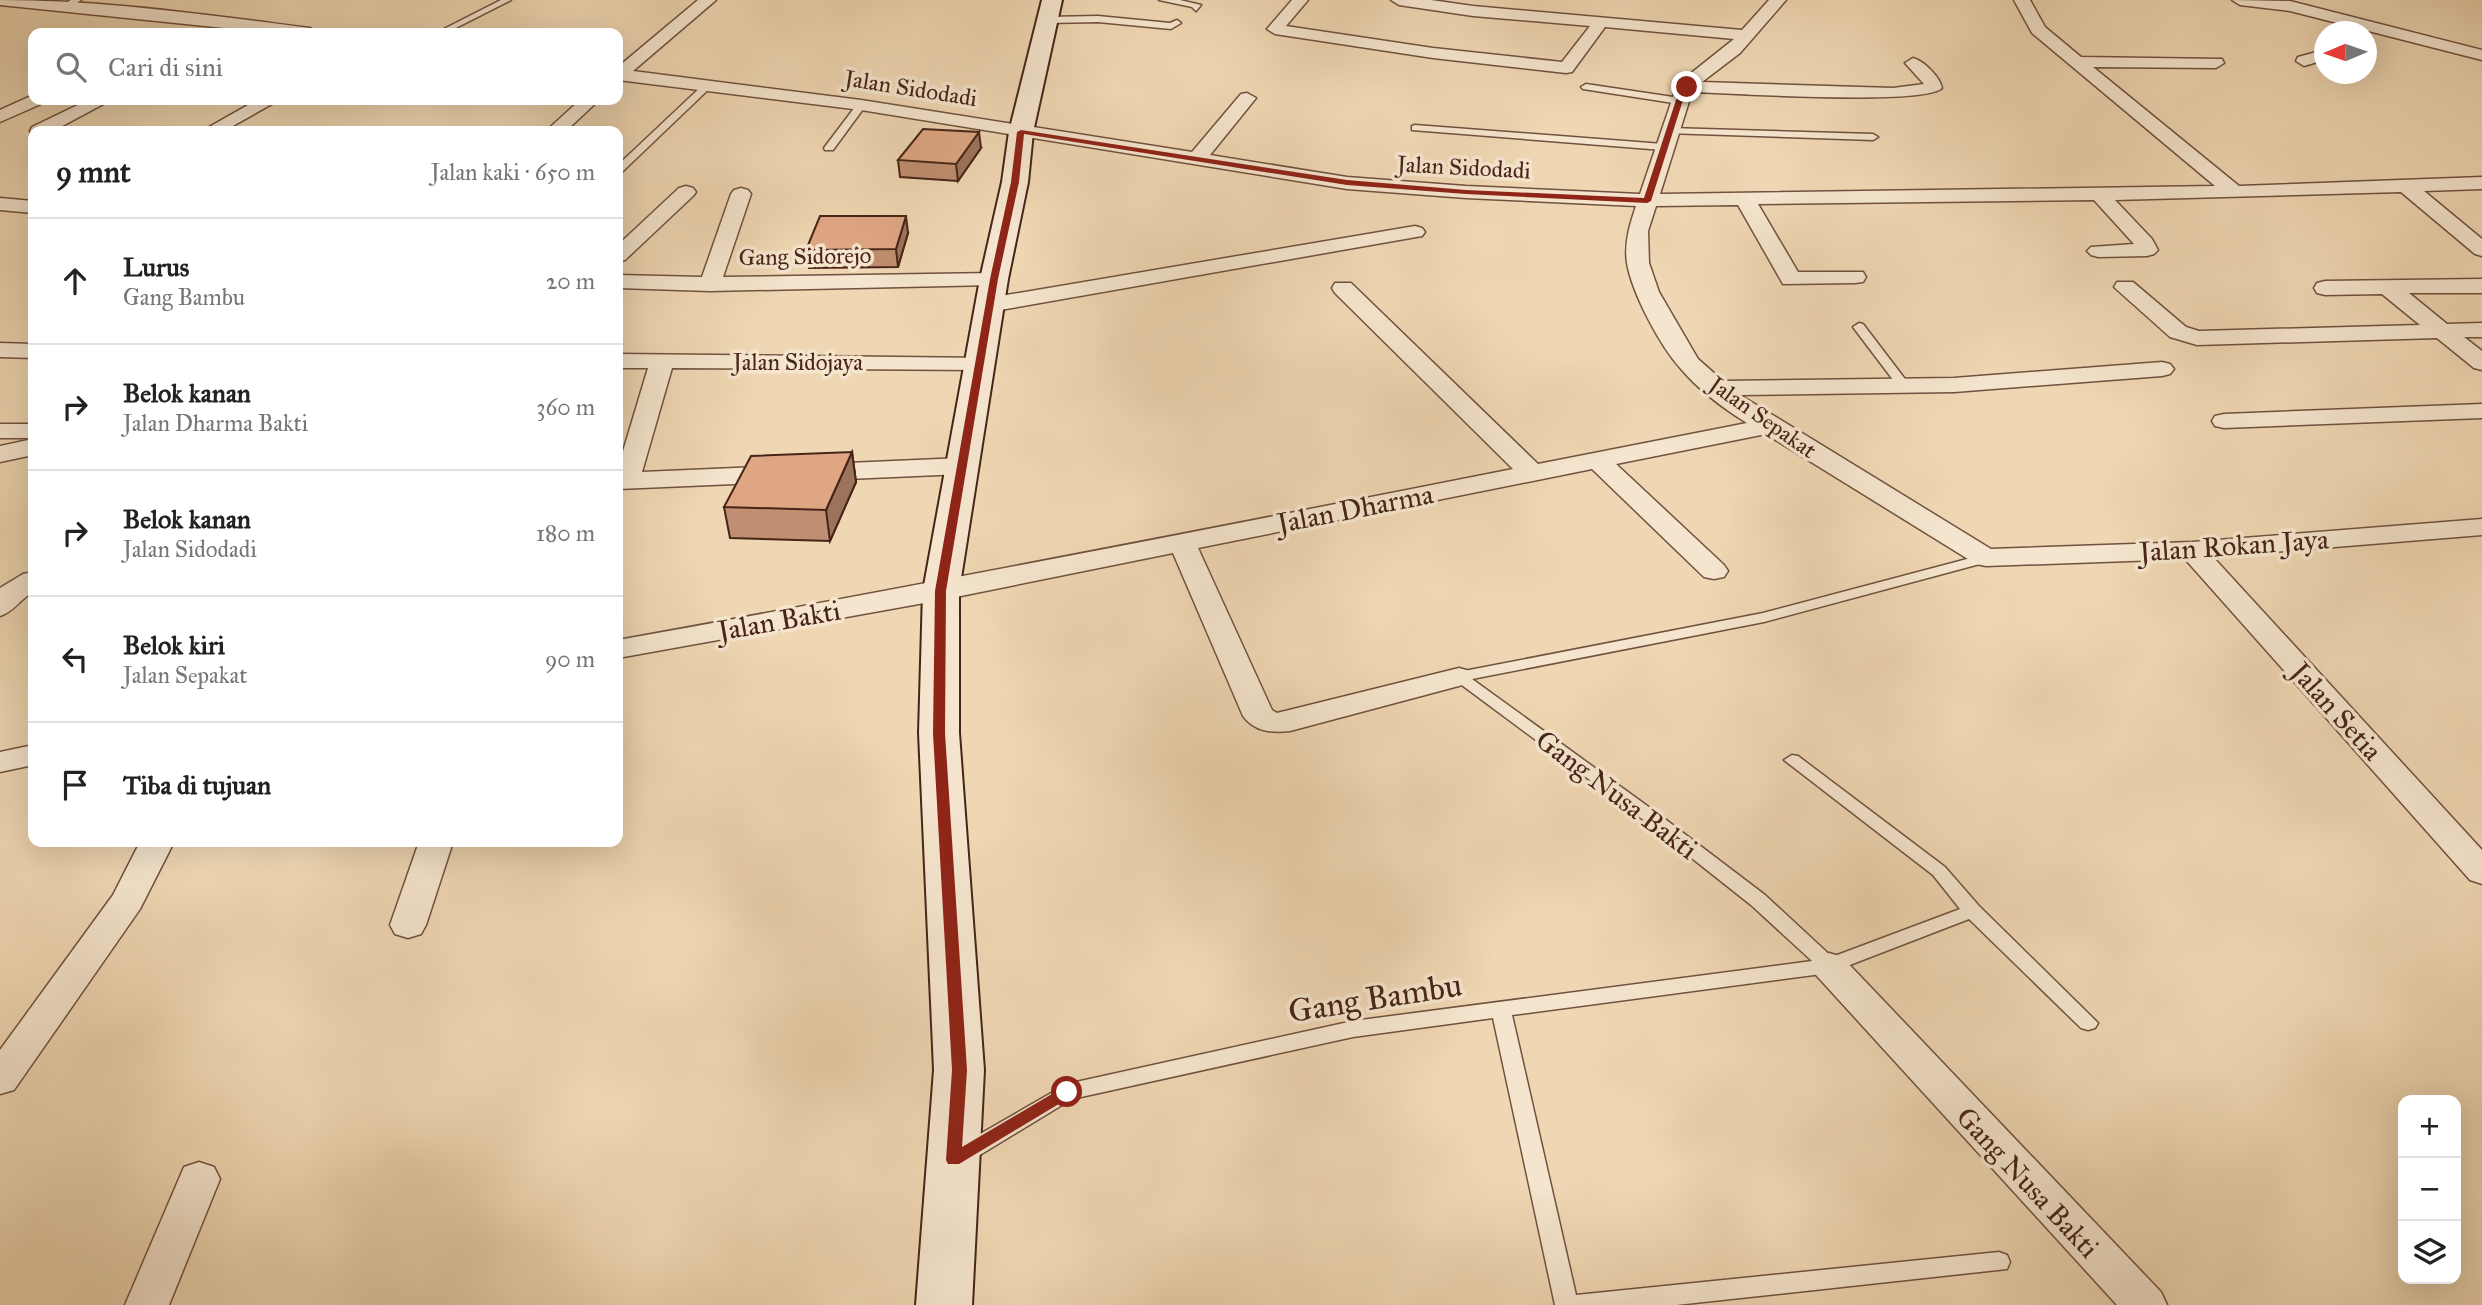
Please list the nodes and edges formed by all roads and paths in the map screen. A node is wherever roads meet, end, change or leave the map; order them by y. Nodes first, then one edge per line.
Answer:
1 (0, 0) edge
2 (508, 0) edge
3 (708, 0) edge
4 (1163, 0) edge
5 (1300, 0) edge
6 (1399, 0) edge
7 (1778, 0) edge
8 (2022, 0) edge
9 (2240, 0) edge
10 (71, 3) edge
11 (2296, 3) edge
12 (231, 5) dead end
13 (1196, 8) dead end
14 (1050, 10) edge
15 (201, 19) junction
16 (1601, 22) junction
17 (1177, 23) dead end
18 (182, 28) edge
19 (238, 28) edge
20 (450, 28) edge
21 (2394, 33) junction
22 (1747, 35) junction
23 (2377, 38) edge
24 (2482, 55) edge
25 (2314, 58) edge
26 (2304, 61) dead end
27 (2076, 62) junction
28 (1913, 63) dead end
29 (2216, 63) dead end
30 (623, 70) edge
31 (623, 75) edge
32 (707, 86) junction
33 (1586, 88) dead end
34 (1683, 94) junction
35 (1247, 97) dead end
36 (28, 103) edge
37 (861, 104) junction
38 (92, 105) edge
39 (260, 105) edge
40 (584, 105) edge
41 (0, 117) edge
42 (48, 126) edge
43 (221, 126) edge
44 (561, 126) edge
45 (1415, 128) dead end
46 (1021, 132) junction
47 (1873, 137) dead end
48 (1666, 139) junction
49 (828, 148) dead end
50 (1196, 159) junction
51 (623, 165) edge
52 (2482, 183) edge
53 (2406, 186) junction
54 (686, 192) dead end
55 (2234, 192) junction
56 (741, 194) dead end
57 (2099, 194) junction
58 (1745, 200) junction
59 (1647, 201) junction
60 (0, 204) edge
61 (28, 207) edge
62 (1415, 232) dead end
63 (2482, 250) edge
64 (2098, 251) dead end
65 (623, 252) edge
66 (1855, 277) dead end
67 (623, 282) edge
68 (710, 284) junction
69 (2482, 286) edge
70 (2125, 287) dead end
71 (2386, 287) junction
72 (2325, 288) dead end
73 (1343, 289) dead end
74 (991, 292) junction
75 (1859, 327) dead end
76 (2482, 330) edge
77 (2442, 331) junction
78 (0, 350) edge
79 (28, 351) edge
80 (623, 361) edge
81 (662, 361) junction
82 (979, 363) junction
83 (2482, 363) edge
84 (2162, 369) dead end
85 (1904, 386) junction
86 (1717, 388) junction
87 (2482, 411) edge
88 (2224, 421) dead end
89 (1769, 426) junction
90 (0, 430) edge
91 (28, 431) edge
92 (28, 448) edge
93 (0, 454) edge
94 (1597, 460) junction
95 (962, 466) junction
96 (1530, 471) junction
97 (623, 477) edge
98 (623, 480) edge
99 (2482, 527) edge
100 (1181, 541) junction
101 (2192, 550) junction
102 (1986, 558) junction
103 (1714, 571) dead end
104 (28, 582) edge
105 (941, 591) junction
106 (0, 607) edge
107 (623, 648) edge
108 (1459, 677) junction
109 (28, 756) edge
110 (1792, 760) dead end
111 (0, 762) edge
112 (155, 847) edge
113 (434, 847) edge
114 (2482, 872) edge
115 (1972, 911) junction
116 (408, 925) dead end
117 (1829, 966) junction
118 (1501, 1009) junction
119 (2088, 1023) dead end
120 (0, 1079) edge
121 (953, 1160) junction
122 (198, 1179) dead end
123 (1999, 1262) dead end
124 (147, 1305) edge
125 (944, 1305) edge
126 (1567, 1305) edge
127 (1578, 1305) edge
128 (2145, 1305) edge

1 - 10 street
2 - 20 lane
3 - 30 street
4 - 13 lane
5 - 16 street
6 - 16 street
7 - 22 street
8 - 27 street
9 - 11 street
10 - 15 street
11 - 21 street
12 - 15 street
14 - 17 lane
14 - 46 main road
15 - 18 street
15 - 19 street
16 - 22 street
21 - 23 street
21 - 24 street
22 - 34 street
25 - 26 street
27 - 29 street
27 - 55 street
28 - 34 street
31 - 32 street, Jalan Sidodadi
32 - 37 street, Jalan Sidodadi
32 - 51 lane
33 - 34 lane
34 - 48 street, Jalan Sepakat
35 - 50 street
36 - 41 street
37 - 46 street, Jalan Sidodadi
37 - 49 lane
38 - 42 street
39 - 43 street
40 - 44 street
45 - 48 lane
46 - 50 street, Jalan Sidodadi
46 - 74 main road
47 - 48 lane
48 - 59 street, Jalan Sepakat
50 - 59 street, Jalan Sidodadi
52 - 53 street, Jalan Sidodadi
53 - 55 street, Jalan Sidodadi
53 - 63 street
54 - 65 street
55 - 57 street, Jalan Sidodadi
56 - 68 street
57 - 58 street, Jalan Sidodadi
57 - 64 street
58 - 59 street, Jalan Sidodadi
58 - 66 street
59 - 86 street, Jalan Sepakat
60 - 61 street
62 - 74 street, Gang Sidorejo
67 - 68 street, Gang Sidorejo
68 - 74 street, Gang Sidorejo
69 - 71 street
70 - 77 street
71 - 72 street
71 - 77 street
73 - 96 street
74 - 82 main road
75 - 85 lane
76 - 77 street
77 - 83 street
78 - 79 street
80 - 81 street, Jalan Sidojaya
81 - 82 street, Jalan Sidojaya
81 - 97 street
82 - 95 main road
84 - 85 street
85 - 86 street
86 - 89 street, Jalan Sepakat
87 - 88 street
89 - 94 street, Jalan Dharma
89 - 102 street, Jalan Sepakat
90 - 91 street
92 - 93 street
94 - 96 street, Jalan Dharma
94 - 103 street
95 - 98 street
95 - 105 main road
96 - 100 street, Jalan Dharma
99 - 101 street, Jalan Rokan Jaya
100 - 105 street, Jalan Dharma
100 - 108 street
101 - 102 street, Jalan Rokan Jaya
101 - 114 street, Jalan Setia
102 - 108 lane
104 - 106 street
105 - 107 street, Jalan Bakti
105 - 121 main road
108 - 117 lane, Gang Nusa Bakti
109 - 111 street
110 - 115 lane
112 - 120 street
113 - 116 street
115 - 117 lane, Gang Bambu
115 - 119 lane
117 - 118 lane, Gang Bambu
117 - 128 street, Gang Nusa Bakti
118 - 121 lane, Gang Bambu
118 - 126 lane
121 - 125 main road
122 - 124 street
123 - 127 lane

